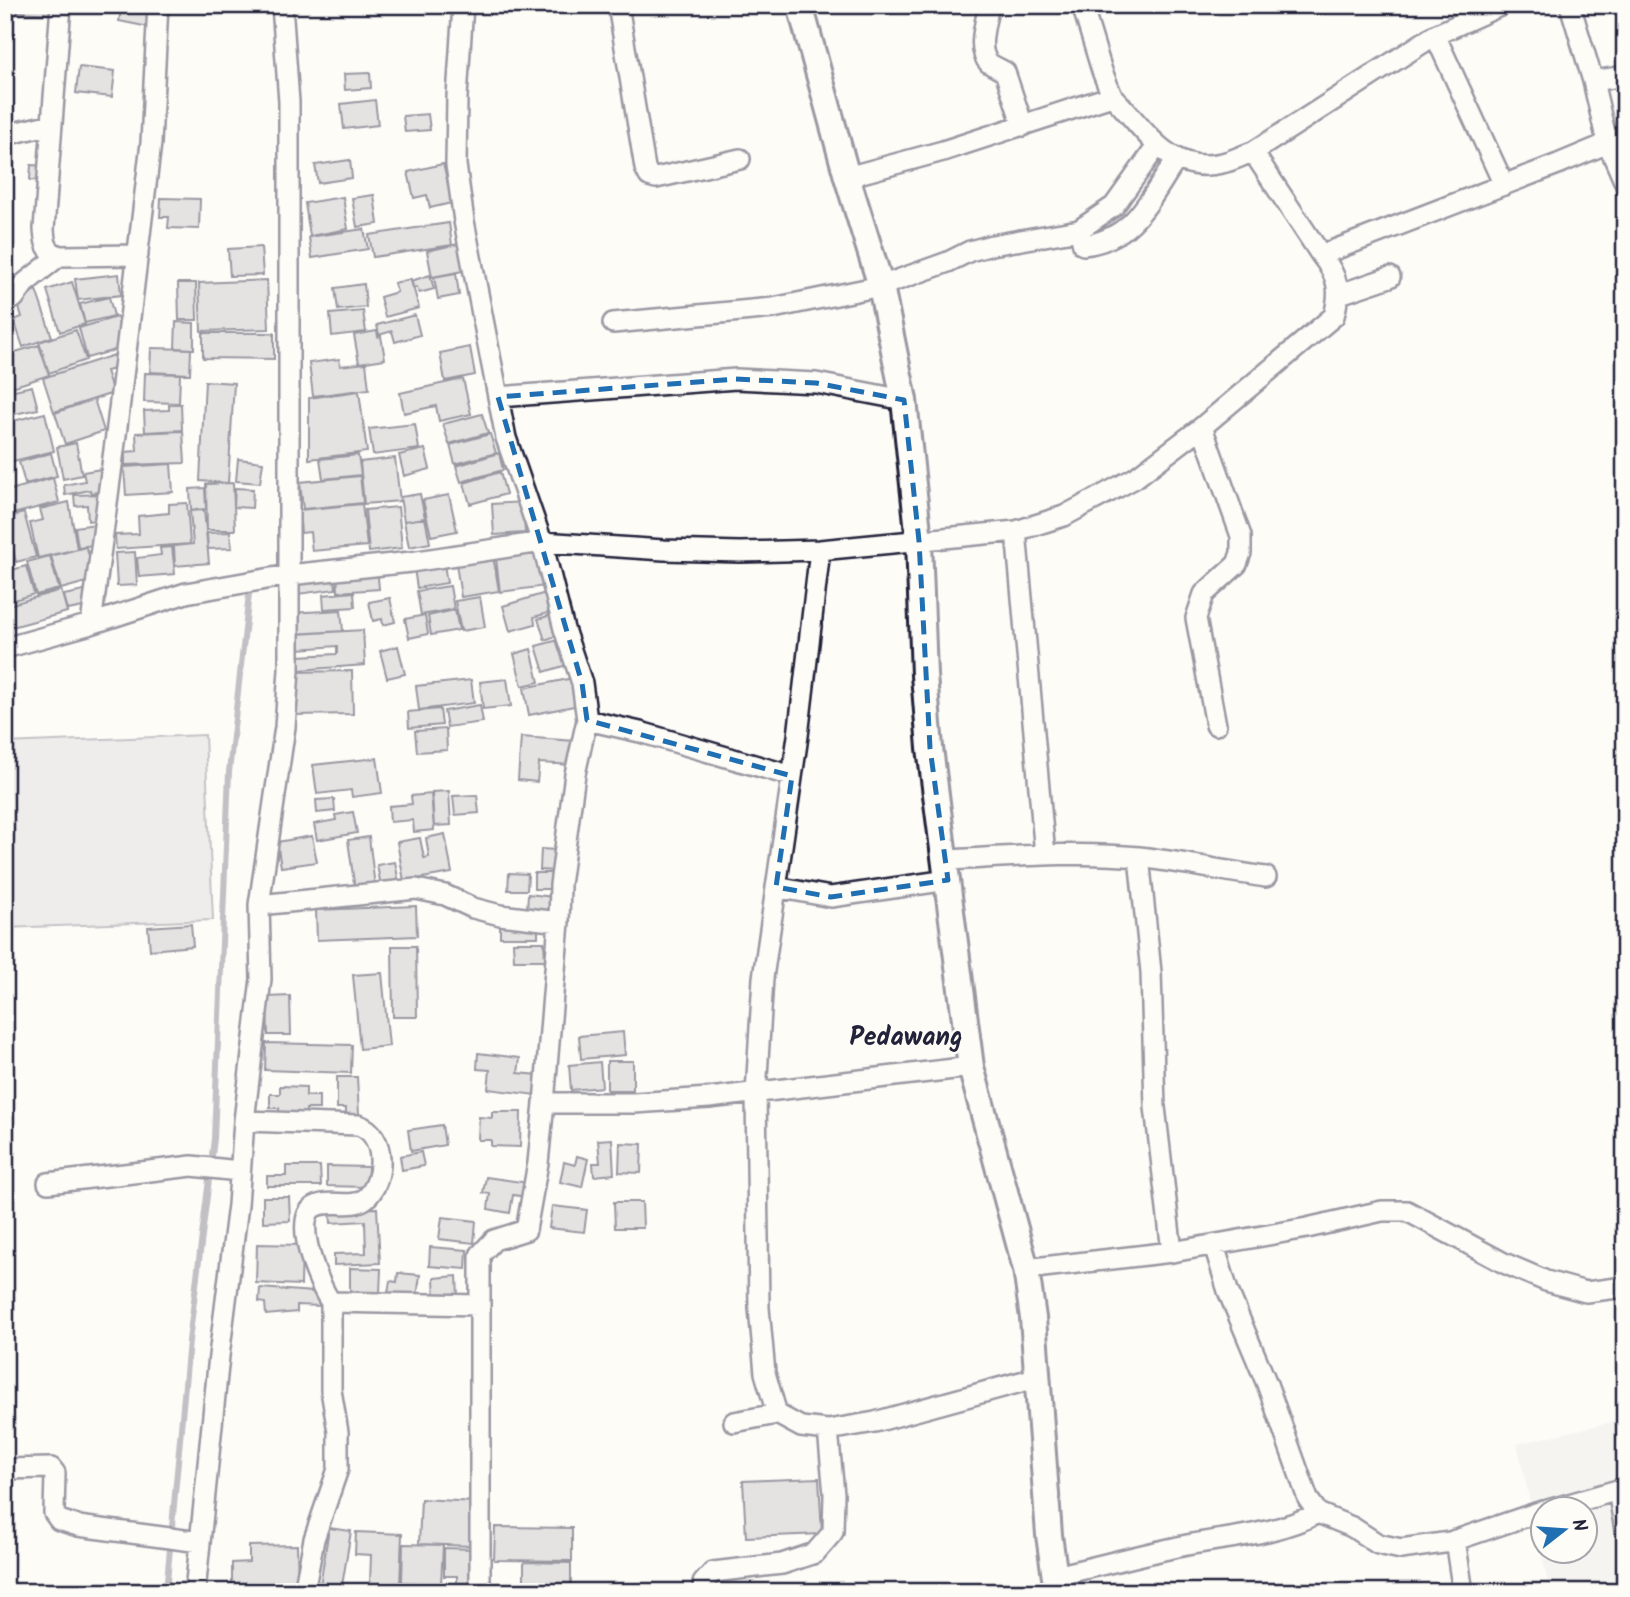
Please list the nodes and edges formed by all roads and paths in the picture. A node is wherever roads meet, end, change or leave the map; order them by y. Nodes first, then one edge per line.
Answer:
1 (61, 5) edge
2 (158, 5) edge
3 (282, 5) edge
4 (463, 5) edge
5 (618, 5) edge
6 (800, 5) edge
7 (989, 5) edge
8 (1082, 5) edge
9 (1502, 5) edge
10 (1570, 5) edge
11 (1435, 35) junction
12 (1625, 76) edge
13 (1593, 82) junction
14 (1112, 96) junction
15 (52, 124) junction
16 (1023, 126) junction
17 (5, 135) edge
18 (1616, 139) edge
19 (1157, 146) junction
20 (1253, 152) junction
21 (740, 159) dead end
22 (1176, 160) junction
23 (847, 177) junction
24 (1625, 183) edge
25 (1504, 185) junction
26 (1081, 238) junction
27 (138, 255) junction
28 (59, 256) junction
29 (1321, 256) junction
30 (1390, 277) dead end
31 (881, 286) junction
32 (1340, 294) junction
33 (5, 302) edge
34 (613, 323) dead end
35 (498, 397) junction
36 (904, 400) junction
37 (1202, 427) junction
38 (1016, 531) junction
39 (919, 541) junction
40 (542, 542) junction
41 (820, 550) junction
42 (289, 575) junction
43 (91, 624) junction
44 (5, 648) edge
45 (587, 720) junction
46 (1216, 725) dead end
47 (792, 776) junction
48 (1045, 855) junction
49 (1139, 858) junction
50 (947, 870) junction
51 (1266, 877) dead end
52 (776, 887) junction
53 (258, 905) junction
54 (559, 922) junction
55 (971, 1067) junction
56 (756, 1093) junction
57 (544, 1103) junction
58 (244, 1121) junction
59 (232, 1170) junction
60 (48, 1183) dead end
61 (1214, 1245) junction
62 (1171, 1252) junction
63 (1026, 1269) junction
64 (1625, 1287) edge
65 (331, 1301) junction
66 (479, 1305) junction
67 (1039, 1377) junction
68 (777, 1414) junction
69 (734, 1422) dead end
70 (828, 1430) junction
71 (5, 1469) edge
72 (1621, 1489) edge
73 (1597, 1496) edge
74 (1318, 1513) junction
75 (1528, 1516) edge
76 (1625, 1530) edge
77 (1455, 1540) junction
78 (192, 1541) junction
79 (1056, 1584) edge
80 (195, 1592) edge
81 (304, 1592) edge
82 (480, 1592) edge
83 (703, 1592) edge
84 (1462, 1592) edge

1 - 15 street
2 - 27 street
3 - 42 street
4 - 35 street
5 - 21 street
6 - 23 street
7 - 16 street
8 - 14 street
9 - 11 street
10 - 13 street
11 - 20 street
11 - 25 street
12 - 13 street
13 - 18 street
14 - 16 street
14 - 19 street
15 - 17 street
15 - 28 street
16 - 23 street
18 - 24 street
18 - 25 street
19 - 22 street
19 - 26 street
20 - 22 street
20 - 29 street
22 - 26 street
23 - 31 street
25 - 29 street
26 - 31 street
27 - 28 street
27 - 43 street
28 - 33 street
29 - 32 street
30 - 32 street
31 - 34 street
31 - 36 street
32 - 37 street
35 - 36 street
35 - 40 street
36 - 39 street
37 - 38 street
37 - 46 street
38 - 39 street
38 - 48 street
39 - 41 street
39 - 50 street
40 - 41 street
40 - 42 street
40 - 45 street
41 - 47 street
42 - 43 street
42 - 53 street
43 - 44 street
45 - 47 street
45 - 54 street
47 - 52 street
48 - 49 street
48 - 50 street
49 - 51 street
49 - 62 street
50 - 52 street
50 - 55 street
52 - 56 street
53 - 54 street
53 - 58 street
54 - 57 street
55 - 56 street
55 - 63 street
56 - 57 street
56 - 68 street
57 - 66 street
58 - 59 street
58 - 65 street
59 - 60 street
59 - 78 street
61 - 62 street
61 - 64 street
61 - 74 street
62 - 63 street
63 - 67 street
65 - 66 street
65 - 81 street
66 - 82 street
67 - 70 street
67 - 79 street
68 - 69 street
68 - 70 street
70 - 83 street
71 - 78 street
72 - 73 street
72 - 76 street
74 - 77 street
74 - 79 street
75 - 77 street
77 - 84 street
78 - 80 street

